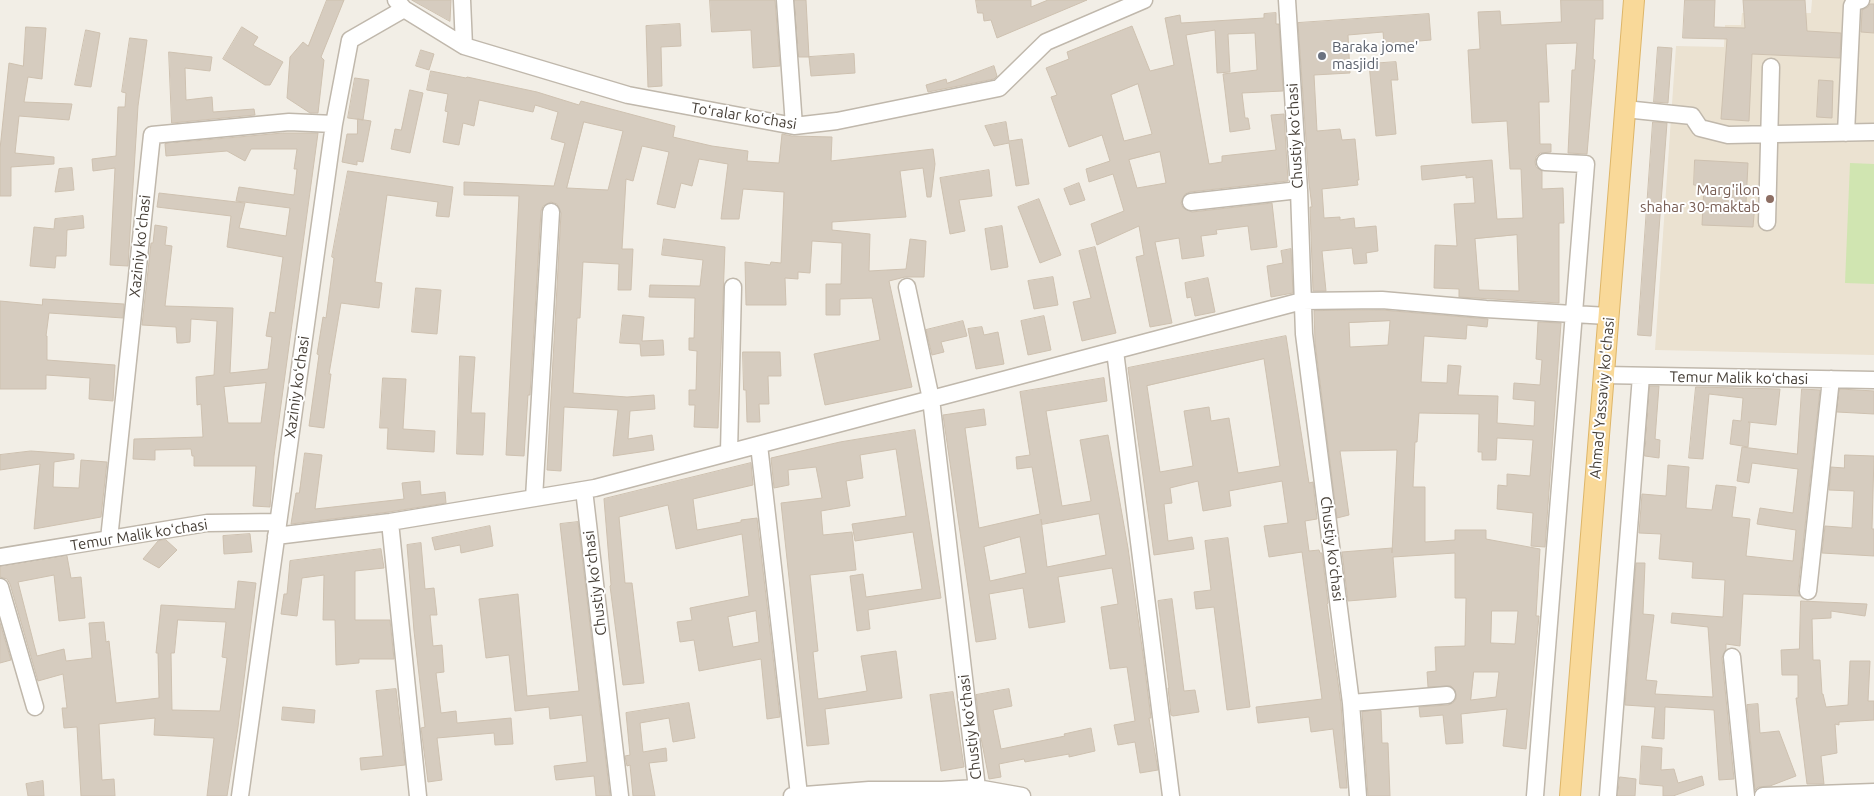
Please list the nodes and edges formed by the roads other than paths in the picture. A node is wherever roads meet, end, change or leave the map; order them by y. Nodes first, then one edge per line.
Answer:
1 (462, 0) edge
2 (785, 0) edge
3 (1144, 0) edge
4 (1287, 0) edge
5 (1634, 0) edge
6 (1861, 0) edge
7 (400, 5) edge
8 (464, 46) junction
9 (1771, 67) dead end
10 (1625, 109) junction
11 (334, 124) junction
12 (794, 126) junction
13 (1874, 132) edge
14 (1846, 133) junction
15 (1768, 134) junction
16 (1545, 162) dead end
17 (1299, 190) junction
18 (1191, 202) dead end
19 (551, 212) dead end
20 (1767, 222) dead end
21 (733, 287) dead end
22 (907, 287) dead end
23 (1302, 301) junction
24 (1574, 314) junction
25 (1608, 316) junction
26 (1115, 351) junction
27 (1604, 375) junction
28 (1641, 376) junction
29 (1831, 379) junction
30 (1874, 380) edge
31 (931, 399) junction
32 (759, 445) junction
33 (730, 452) junction
34 (584, 490) junction
35 (534, 498) junction
36 (390, 522) junction
37 (277, 529) junction
38 (109, 539) junction
39 (0, 557) edge
40 (0, 587) edge
41 (1808, 591) dead end
42 (1732, 657) dead end
43 (1447, 695) dead end
44 (1351, 703) junction
45 (35, 707) dead end
46 (976, 788) junction
47 (1874, 792) edge
48 (795, 795) edge
49 (240, 796) edge
50 (418, 796) edge
51 (620, 796) edge
52 (1022, 796) edge
53 (1171, 796) edge
54 (1358, 796) edge
55 (1536, 796) edge
56 (1570, 796) edge
57 (1608, 796) edge
58 (1745, 796) edge
59 (1763, 796) edge

1 - 8 street
2 - 12 street
3 - 12 street, Toʻralar koʻchasi
4 - 17 street, Chustiy koʻchasi
5 - 10 main road, Ahmad Yassaviy ko'chasi
6 - 14 street
7 - 8 street, Toʻralar koʻchasi
7 - 11 street, Xaziniy koʻchasi
8 - 12 street, Toʻralar koʻchasi
9 - 15 street
10 - 15 street
10 - 25 main road, Ahmad Yassaviy ko'chasi
11 - 37 street, Xaziniy koʻchasi
11 - 38 street, Xaziniy ko'chasi
13 - 14 street
14 - 15 street
15 - 20 street
16 - 24 street
17 - 18 street
17 - 23 street, Chustiy koʻchasi
19 - 35 street
21 - 33 street
22 - 31 street, Chustiy koʻchasi
23 - 24 street
23 - 26 street
23 - 44 street, Chustiy koʻchasi
24 - 25 street
24 - 55 street
25 - 27 main road, Ahmad Yassaviy ko'chasi
26 - 31 street
26 - 53 street
27 - 28 street, Temur Malik koʻchasi
27 - 56 main road, Ahmad Yassaviy ko'chasi
28 - 29 street, Temur Malik koʻchasi
28 - 57 street
29 - 30 street, Temur Malik koʻchasi
29 - 41 street
31 - 32 street
31 - 46 street, Chustiy koʻchasi
32 - 33 street
32 - 48 street
33 - 34 street
34 - 35 street
34 - 51 street, Chustiy koʻchasi
35 - 36 street
36 - 37 street
36 - 50 street
37 - 38 street, Temur Malik koʻchasi
37 - 49 street, Xaziniy koʻchasi
38 - 39 street, Temur Malik koʻchasi
40 - 45 street
42 - 58 street
43 - 44 street
44 - 54 street, Chustiy koʻchasi
46 - 48 street
46 - 52 street
47 - 59 street

